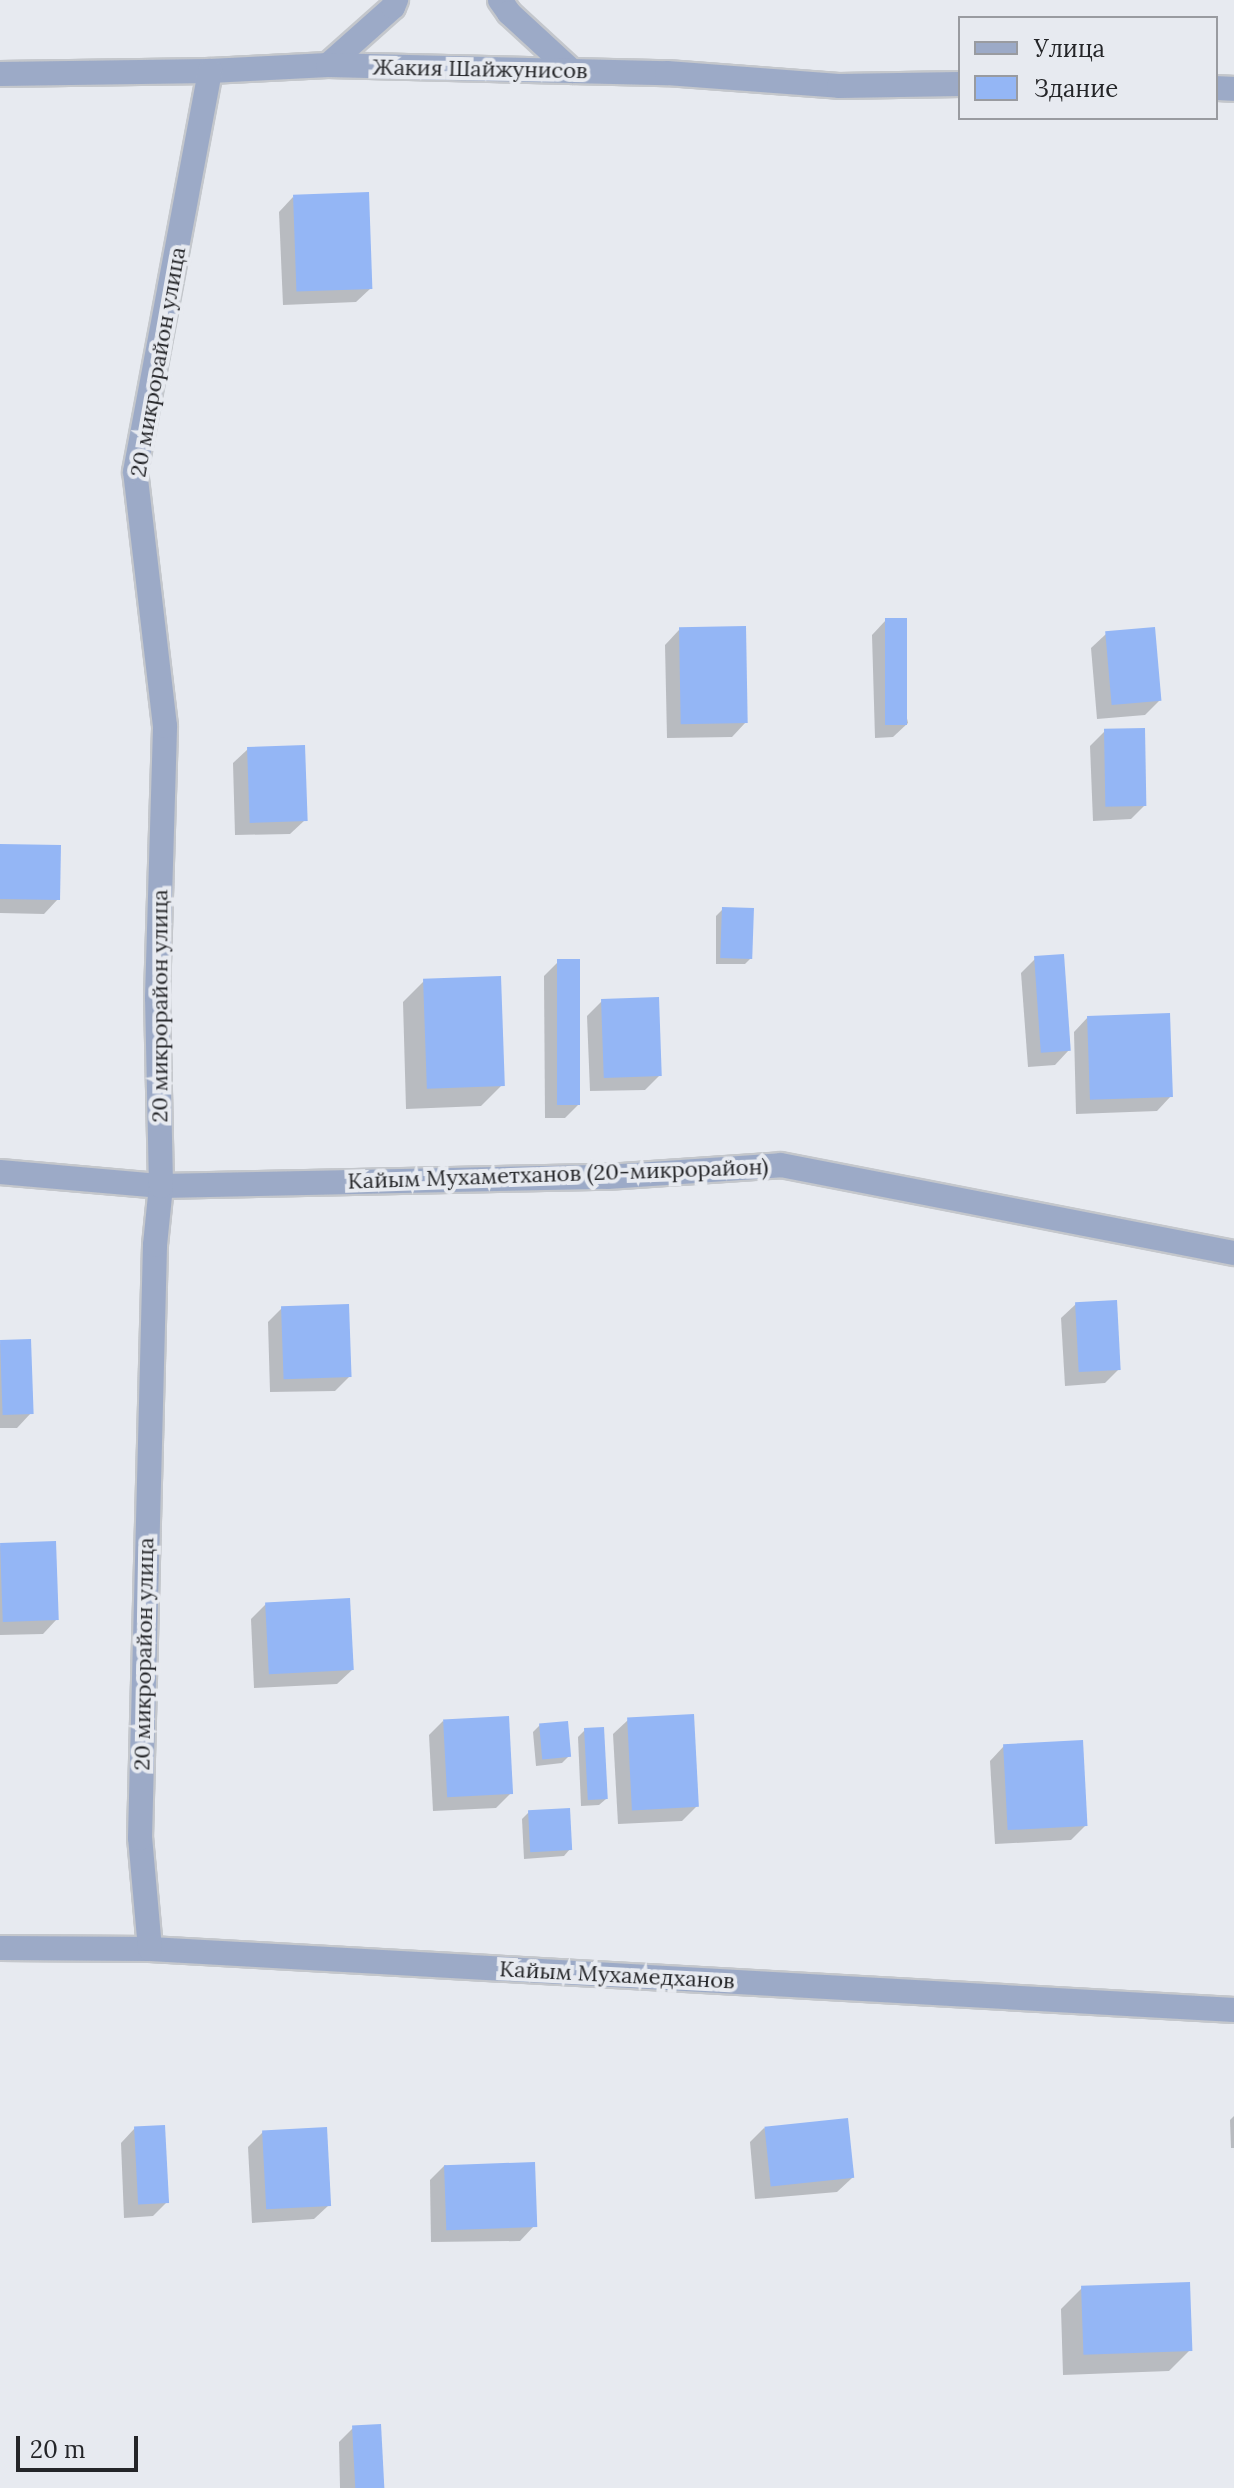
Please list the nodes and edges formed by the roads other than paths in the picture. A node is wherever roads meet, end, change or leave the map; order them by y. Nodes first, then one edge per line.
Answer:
1 (396, 0) edge
2 (500, 0) edge
3 (328, 65) junction
4 (210, 71) junction
5 (572, 71) junction
6 (0, 74) edge
7 (958, 84) edge
8 (0, 1172) edge
9 (161, 1186) junction
10 (1234, 1253) edge
11 (0, 1948) edge
12 (150, 1949) junction
13 (1234, 2010) edge

1 - 3 street
2 - 5 street
3 - 4 street, Жакия Шайжунисов
3 - 5 street, Жакия Шайжунисов
4 - 6 street, Жакия Шайжунисов
4 - 9 street, 20 микрорайон улица
5 - 7 street, Жакия Шайжунисов
8 - 9 street
9 - 10 street, Кайым Мухаметханов (20-микрорайон)
9 - 12 street, 20 микрорайон улица
11 - 12 street, Кайым Мухамедханов
12 - 13 street, Кайым Мухамедханов

